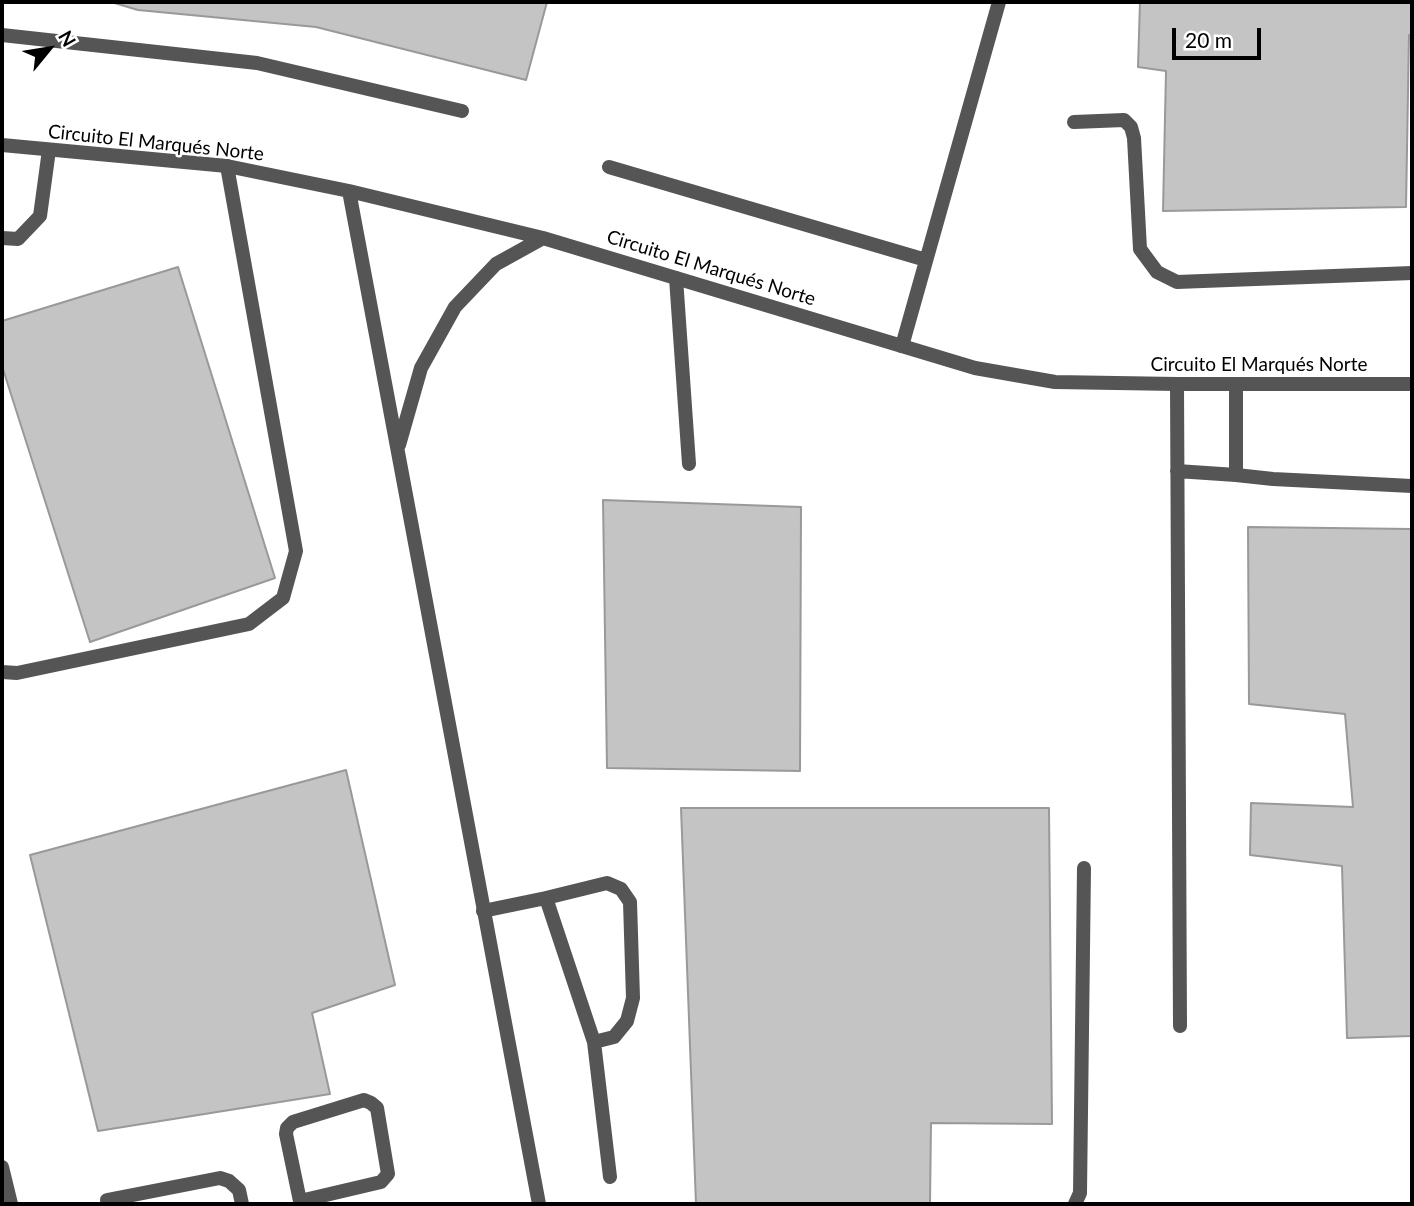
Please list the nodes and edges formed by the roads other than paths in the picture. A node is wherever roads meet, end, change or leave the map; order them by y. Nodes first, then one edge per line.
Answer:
1 (999, 2) edge
2 (2, 35) edge
3 (462, 111) dead end
4 (1074, 122) dead end
5 (2, 145) edge
6 (49, 150) junction
7 (227, 166) junction
8 (609, 167) dead end
9 (349, 191) junction
10 (2, 238) edge
11 (543, 238) junction
12 (926, 260) junction
13 (1412, 273) edge
14 (676, 278) junction
15 (902, 346) junction
16 (1177, 384) junction
17 (1236, 384) junction
18 (1412, 384) edge
19 (397, 450) junction
20 (689, 464) dead end
21 (1177, 471) junction
22 (1236, 475) junction
23 (1412, 486) edge
24 (2, 672) edge
25 (1084, 868) dead end
26 (546, 898) junction
27 (484, 911) junction
28 (1180, 1027) dead end
29 (594, 1042) junction
30 (2, 1167) edge
31 (610, 1177) dead end
32 (107, 1200) dead end
33 (301, 1202) edge
34 (11, 1204) edge
35 (242, 1204) edge
36 (539, 1204) edge
37 (1075, 1204) edge

1 - 12 street
2 - 3 street
4 - 13 street
5 - 6 street, Circuito El Marqués Norte
6 - 7 street, Circuito El Marqués Norte
6 - 10 street
7 - 9 street, Circuito El Marqués Norte
7 - 24 street
8 - 12 street
9 - 11 street, Circuito El Marqués Norte
9 - 19 street
11 - 14 street, Circuito El Marqués Norte
11 - 19 street
12 - 15 street
14 - 15 street, Circuito El Marqués Norte
14 - 20 street
15 - 16 street, Circuito El Marqués Norte
16 - 17 street, Circuito El Marqués Norte
16 - 21 street
17 - 18 street, Circuito El Marqués Norte
17 - 22 street
19 - 27 street
21 - 22 street
21 - 28 street
22 - 23 street
25 - 37 street
26 - 27 street
26 - 29 street
26 - 29 street
27 - 36 street
29 - 31 street
30 - 34 street
32 - 35 street
33 - 33 street

